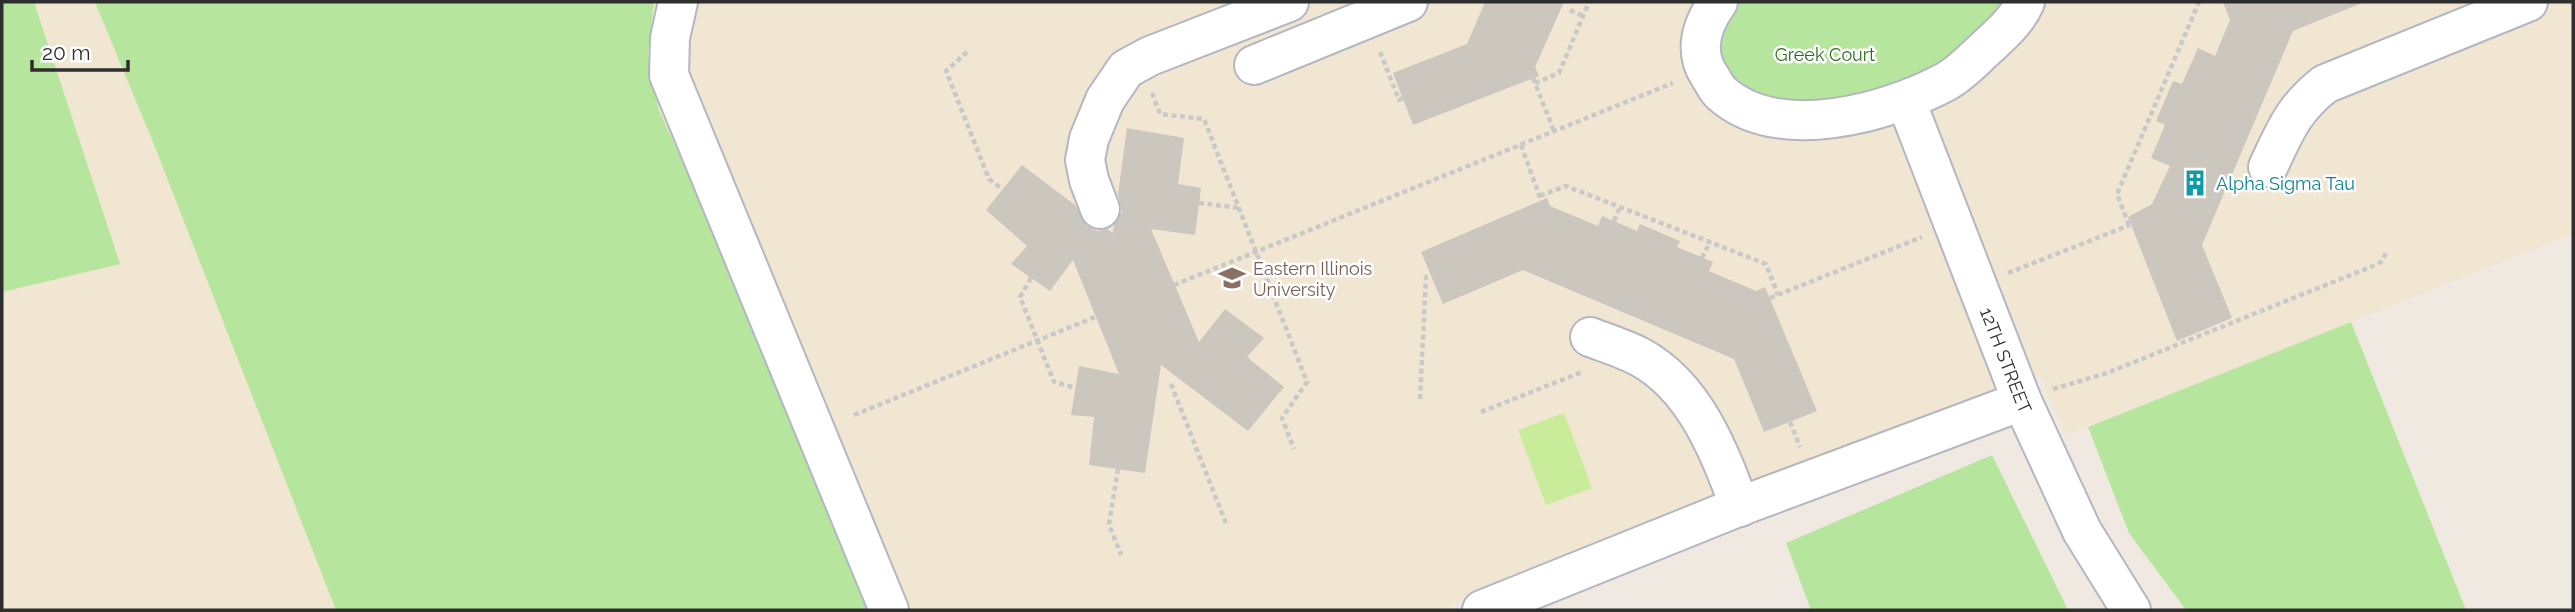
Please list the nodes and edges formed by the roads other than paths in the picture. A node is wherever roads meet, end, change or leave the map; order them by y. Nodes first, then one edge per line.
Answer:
1 (678, 2) edge
2 (1289, 2) edge
3 (1408, 2) edge
4 (1718, 2) edge
5 (2025, 2) edge
6 (2528, 2) edge
7 (1361, 14) edge
8 (1254, 65) dead end
9 (1906, 100) junction
10 (2268, 167) dead end
11 (1100, 209) dead end
12 (1597, 340) road end
13 (2022, 401) junction
14 (1740, 507) junction
15 (889, 610) edge
16 (1482, 610) edge
17 (2131, 610) edge

1 - 15 street
2 - 11 street
3 - 7 street
4 - 9 street
5 - 9 street
6 - 10 street
7 - 8 street
9 - 13 street, 12TH STREET
12 - 14 street
13 - 14 street
13 - 17 street, 12TH STREET
14 - 16 street

